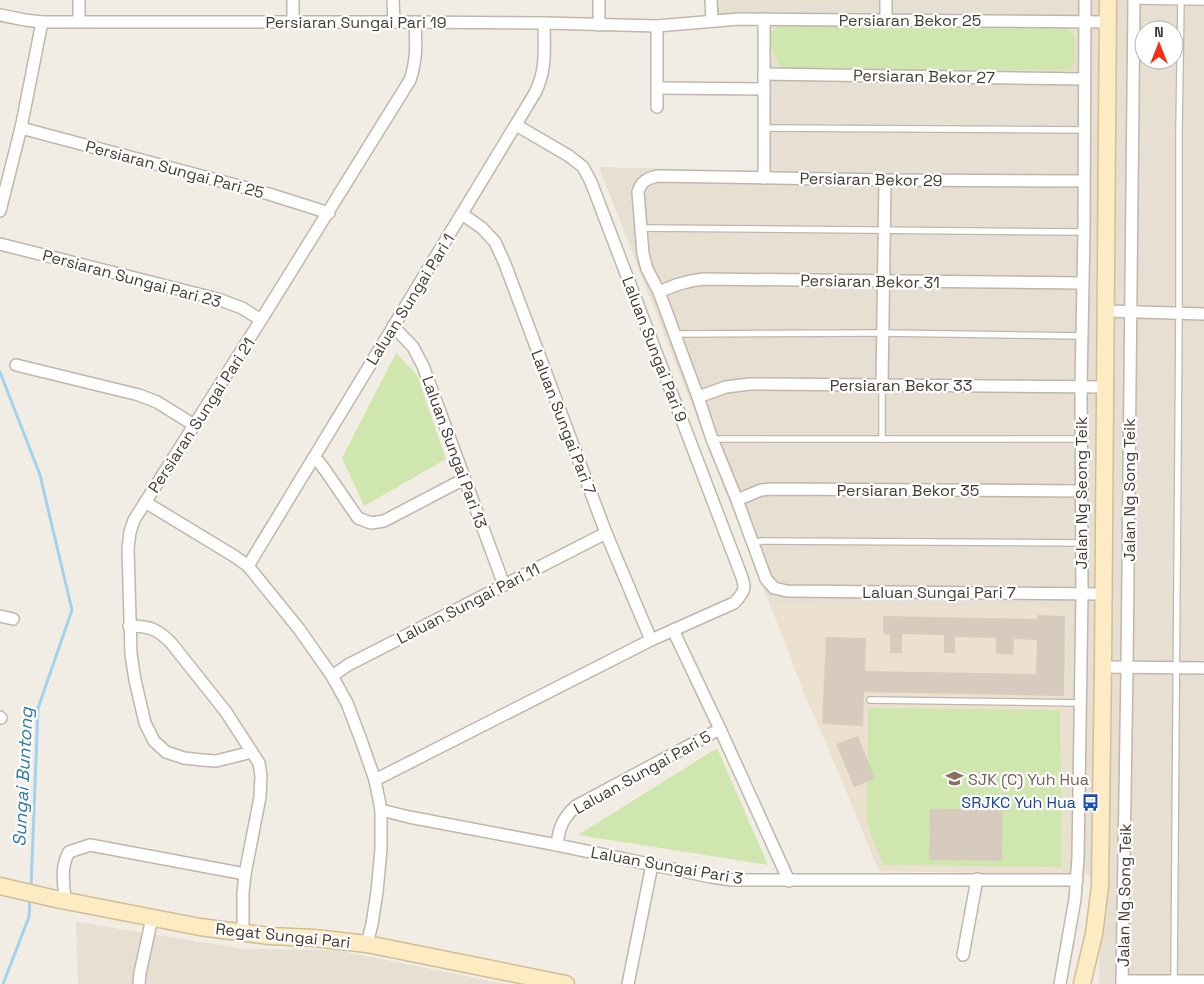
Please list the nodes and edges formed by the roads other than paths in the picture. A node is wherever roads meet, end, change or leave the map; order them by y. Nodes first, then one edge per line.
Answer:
1 (79, 0) edge
2 (293, 0) edge
3 (393, 0) edge
4 (599, 0) edge
5 (711, 0) edge
6 (886, 0) edge
7 (1085, 0) edge
8 (1108, 0) edge
9 (1134, 1) edge
10 (1181, 1) edge
11 (1204, 2) edge
12 (0, 15) edge
13 (764, 19) junction
14 (886, 20) junction
15 (79, 21) junction
16 (293, 21) junction
17 (712, 21) junction
18 (1084, 21) junction
19 (42, 22) junction
20 (394, 22) junction
21 (415, 22) junction
22 (1108, 22) junction
23 (544, 23) junction
24 (599, 25) junction
25 (657, 26) junction
26 (764, 74) junction
27 (1084, 79) junction
28 (657, 88) junction
29 (764, 89) junction
30 (657, 107) dead end
31 (516, 125) junction
32 (22, 128) junction
33 (764, 128) junction
34 (1084, 130) junction
35 (764, 178) junction
36 (885, 180) junction
37 (1084, 181) junction
38 (0, 211) edge
39 (329, 213) junction
40 (462, 214) junction
41 (641, 228) junction
42 (884, 230) junction
43 (1084, 232) junction
44 (0, 244) edge
45 (883, 282) junction
46 (1082, 283) junction
47 (659, 292) junction
48 (1106, 311) junction
49 (1130, 312) junction
50 (1179, 313) junction
51 (1204, 314) edge
52 (261, 320) junction
53 (393, 326) junction
54 (882, 333) junction
55 (674, 334) junction
56 (1082, 336) junction
57 (16, 365) dead end
58 (882, 385) junction
59 (1081, 386) junction
60 (1105, 387) junction
61 (698, 397) junction
62 (194, 425) junction
63 (712, 439) junction
64 (882, 439) junction
65 (1082, 439) junction
66 (313, 458) junction
67 (464, 479) junction
68 (1082, 491) junction
69 (737, 500) junction
70 (146, 502) junction
71 (606, 533) junction
72 (752, 543) junction
73 (1082, 543) junction
74 (248, 566) junction
75 (504, 585) junction
76 (1082, 593) junction
77 (1104, 594) junction
78 (0, 616) edge
79 (13, 619) dead end
80 (129, 626) junction
81 (673, 630) junction
82 (651, 640) junction
83 (1103, 668) junction
84 (1127, 668) junction
85 (1176, 668) junction
86 (1204, 668) edge
87 (332, 676) junction
88 (870, 700) dead end
89 (1080, 703) junction
90 (720, 729) junction
91 (252, 752) junction
92 (375, 780) junction
93 (381, 810) junction
94 (557, 844) junction
95 (652, 865) junction
96 (245, 874) junction
97 (977, 879) junction
98 (1077, 880) junction
99 (789, 881) junction
100 (4, 887) edge
101 (61, 900) junction
102 (152, 918) junction
103 (243, 932) junction
104 (367, 944) junction
105 (963, 955) dead end
106 (1174, 981) junction
107 (1204, 981) edge
108 (1122, 982) edge
109 (1083, 983) edge
110 (139, 984) edge
111 (566, 984) edge
112 (628, 984) edge
113 (1060, 984) edge

1 - 15 street
2 - 16 street
3 - 20 street
4 - 24 street
5 - 17 street
6 - 14 street
7 - 18 street, Jalan Ng Seong Teik
8 - 22 main road, Jalan Ng Seong Teik
9 - 10 lane
9 - 49 street, Jalan Ng Song Teik
10 - 11 lane
10 - 50 lane
12 - 19 street, Persiaran Sungai Pari 19
13 - 14 street, Persiaran Bekor 25
13 - 17 street, Persiaran Bekor 25
13 - 26 street
14 - 18 street, Persiaran Bekor 25
15 - 16 street, Persiaran Sungai Pari 19
15 - 19 street, Persiaran Sungai Pari 19
16 - 20 street, Persiaran Sungai Pari 19
17 - 25 street, Persiaran Sungai Pari 19
18 - 22 street, Persiaran Bekor 25
18 - 27 street, Jalan Ng Seong Teik
19 - 32 street
20 - 21 street, Persiaran Sungai Pari 19
21 - 23 street, Persiaran Sungai Pari 19
21 - 39 street, Persiaran Sungai Pari 21
22 - 48 main road, Jalan Ng Seong Teik
23 - 24 street, Persiaran Sungai Pari 19
23 - 31 street, Laluan Sungai Pari 1
24 - 25 street, Persiaran Sungai Pari 19
25 - 28 street
26 - 27 street, Persiaran Bekor 27
26 - 29 street
27 - 34 street, Jalan Ng Seong Teik
28 - 29 street
28 - 30 street
29 - 33 street
31 - 40 street, Laluan Sungai Pari 1
31 - 81 street, Laluan Sungai Pari 9
32 - 38 street
32 - 39 street, Persiaran Sungai Pari 25
33 - 34 lane
33 - 35 street
34 - 37 street, Jalan Ng Seong Teik
35 - 36 street, Persiaran Bekor 29
35 - 41 street, Persiaran Bekor 29
36 - 37 street, Persiaran Bekor 29
36 - 42 street
37 - 43 street, Jalan Ng Seong Teik
39 - 52 street, Persiaran Sungai Pari 21
40 - 53 street, Laluan Sungai Pari 1
40 - 71 street, Laluan Sungai Pari 7
41 - 42 lane
41 - 47 street
42 - 43 lane
42 - 45 street
43 - 46 street, Jalan Ng Seong Teik
44 - 52 street, Persiaran Sungai Pari 23
45 - 46 street, Persiaran Bekor 31
45 - 47 street, Persiaran Bekor 31
45 - 54 street
46 - 56 street, Jalan Ng Seong Teik
47 - 55 street
48 - 49 street
48 - 60 main road, Jalan Ng Seong Teik
49 - 50 street
49 - 84 street, Jalan Ng Song Teik
50 - 51 street
50 - 85 lane
52 - 62 street, Persiaran Sungai Pari 21
53 - 66 street, Laluan Sungai Pari 1
53 - 67 street, Laluan Sungai Pari 13
54 - 55 lane
54 - 56 lane
54 - 58 street
55 - 61 street
56 - 59 street, Jalan Ng Seong Teik
57 - 62 street
58 - 59 street, Persiaran Bekor 33
58 - 61 street, Persiaran Bekor 33
58 - 64 lane
59 - 60 street, Persiaran Bekor 33
59 - 65 street, Jalan Ng Seong Teik
60 - 77 main road, Jalan Ng Seong Teik
61 - 63 street
62 - 70 street, Persiaran Sungai Pari 21
63 - 64 lane
63 - 69 street
64 - 65 lane
65 - 68 street, Jalan Ng Seong Teik
66 - 67 street
66 - 74 street, Laluan Sungai Pari 1
67 - 75 street, Laluan Sungai Pari 13
68 - 69 street, Persiaran Bekor 35
68 - 73 street, Jalan Ng Seong Teik
69 - 72 street
70 - 74 street
70 - 80 street, Persiaran Sungai Pari 21
71 - 75 street, Laluan Sungai Pari 11
71 - 82 street, Laluan Sungai Pari 7
72 - 73 lane
72 - 76 street, Laluan Sungai Pari 7
73 - 76 street, Jalan Ng Seong Teik
74 - 87 street
75 - 87 street, Laluan Sungai Pari 11
76 - 77 street, Laluan Sungai Pari 7
76 - 89 street, Jalan Ng Seong Teik
77 - 83 main road, Jalan Ng Seong Teik
78 - 79 street
80 - 91 street
80 - 91 street, Persiaran Sungai Pari 21
81 - 82 street
81 - 90 street, Laluan Sungai Pari 5
82 - 92 street
83 - 84 street
83 - 109 main road, Jalan Ng Seong Teik
84 - 85 street
84 - 108 street, Jalan Ng Song Teik
85 - 86 street
85 - 106 lane
87 - 92 street
88 - 89 lane
89 - 98 street, Jalan Ng Seong Teik
90 - 94 street, Laluan Sungai Pari 5
90 - 99 street, Laluan Sungai Pari 5
91 - 96 street
92 - 93 street
93 - 94 street, Laluan Sungai Pari 3
93 - 104 street
94 - 95 street, Laluan Sungai Pari 3
95 - 99 street, Laluan Sungai Pari 3
95 - 112 street
96 - 101 street
96 - 103 street
97 - 98 street, Laluan Sungai Pari 3
97 - 99 street, Laluan Sungai Pari 3
97 - 105 street
98 - 113 street, Jalan Ng Seong Teik
100 - 101 main road, Regat Sungai Pari
101 - 102 main road, Regat Sungai Pari
102 - 103 main road, Regat Sungai Pari
102 - 110 street
103 - 104 main road, Regat Sungai Pari
104 - 111 main road, Regat Sungai Pari
106 - 107 street
106 - 108 street

